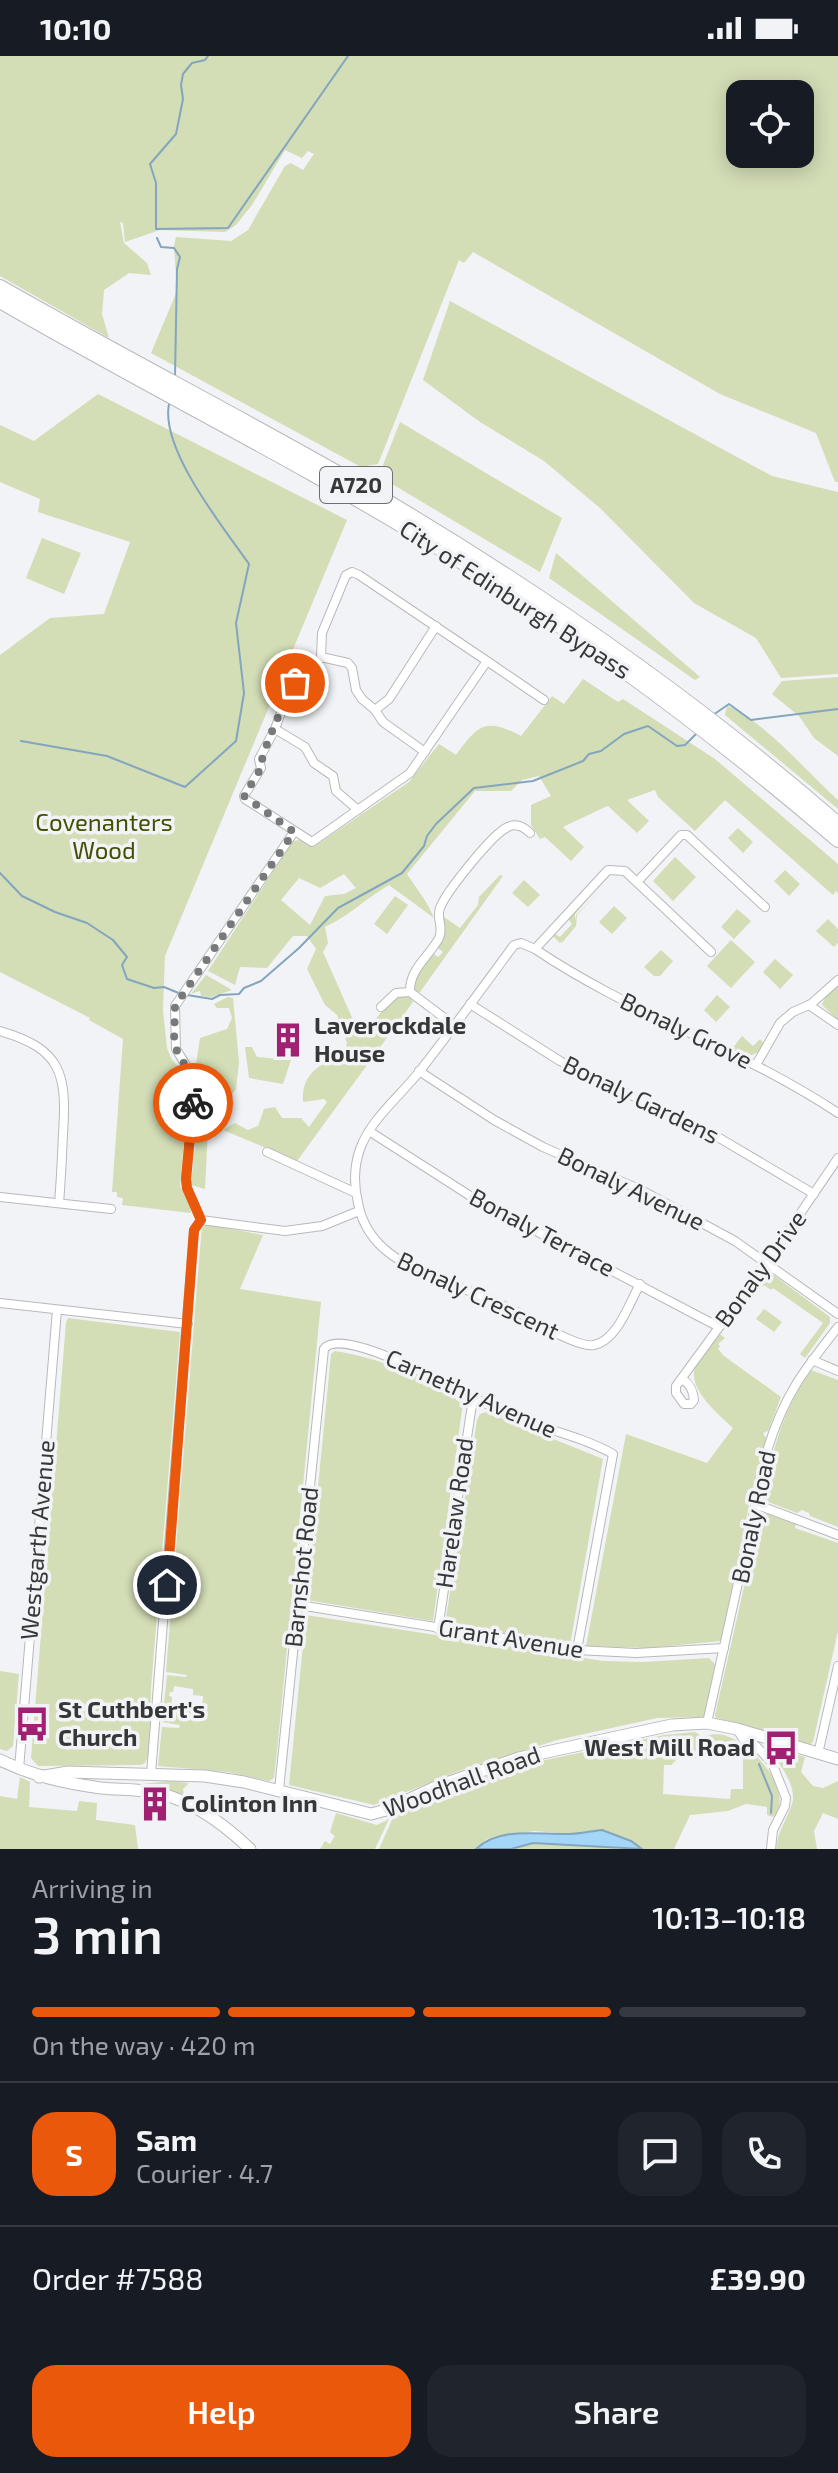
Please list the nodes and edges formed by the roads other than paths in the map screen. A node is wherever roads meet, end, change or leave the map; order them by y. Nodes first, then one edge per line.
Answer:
1 (0, 287) edge
2 (0, 301) edge
3 (436, 626) junction
4 (321, 657) junction
5 (487, 661) junction
6 (544, 700) dead end
7 (375, 710) junction
8 (692, 713) junction
9 (275, 729) junction
10 (719, 734) junction
11 (425, 752) junction
12 (358, 810) junction
13 (838, 824) edge
14 (294, 832) junction
15 (530, 833) dead end
16 (838, 840) edge
17 (637, 882) junction
18 (765, 907) dead end
19 (535, 949) junction
20 (711, 952) dead end
21 (838, 980) edge
22 (410, 992) junction
23 (470, 1004) junction
24 (809, 1005) junction
25 (381, 1007) dead end
26 (838, 1025) edge
27 (455, 1026) junction
28 (0, 1031) edge
29 (756, 1065) junction
30 (419, 1071) junction
31 (838, 1113) edge
32 (369, 1131) junction
33 (272, 1157) dead end
34 (838, 1158) edge
35 (356, 1193) junction
36 (814, 1194) junction
37 (0, 1197) edge
38 (59, 1203) junction
39 (111, 1209) dead end
40 (359, 1211) junction
41 (201, 1220) junction
42 (767, 1262) junction
43 (640, 1284) junction
44 (0, 1303) edge
45 (57, 1310) junction
46 (838, 1314) edge
47 (188, 1324) junction
48 (719, 1327) junction
49 (838, 1327) edge
50 (327, 1344) joint
51 (812, 1360) junction
52 (838, 1371) edge
53 (682, 1379) dead end
54 (473, 1398) junction
55 (755, 1504) junction
56 (838, 1535) edge
57 (299, 1605) junction
58 (438, 1629) junction
59 (724, 1648) junction
60 (577, 1650) junction
61 (838, 1666) edge
62 (707, 1723) junction
63 (737, 1729) junction
64 (818, 1754) junction
65 (838, 1759) edge
66 (0, 1760) edge
67 (19, 1769) junction
68 (151, 1774) junction
69 (80, 1779) junction
70 (279, 1790) junction
71 (250, 1849) edge
72 (771, 1849) edge

1 - 8 highway, City of Edinburgh Bypass / A720
2 - 8 highway, City of Edinburgh Bypass / A720
3 - 4 street
3 - 5 street
3 - 7 street
4 - 7 street
4 - 9 street
5 - 6 street
5 - 11 street
7 - 11 street
8 - 10 highway, City of Edinburgh Bypass / A720
9 - 12 street
9 - 14 street
10 - 13 highway, City of Edinburgh Bypass / A720
10 - 16 highway, City of Edinburgh Bypass / A720
11 - 12 street
12 - 14 street
14 - 41 street
15 - 22 street
17 - 18 street
17 - 19 street
17 - 20 street
19 - 23 street, Bonaly Crescent
19 - 29 street, Bonaly Grove
21 - 24 street
22 - 25 street
22 - 27 street
23 - 27 street, Bonaly Crescent
23 - 36 street, Bonaly Gardens
24 - 26 street
24 - 29 street
27 - 30 street, Bonaly Crescent
28 - 38 street
29 - 31 street, Bonaly Grove
30 - 32 street, Bonaly Crescent
30 - 42 street, Bonaly Avenue
32 - 35 street, Bonaly Crescent
32 - 43 street, Bonaly Terrace
33 - 35 street
34 - 36 street, Bonaly Drive
35 - 40 street, Bonaly Crescent
36 - 42 street, Bonaly Drive
37 - 38 street
38 - 39 street
40 - 41 street
40 - 43 street, Bonaly Crescent
41 - 47 street
42 - 46 street, Bonaly Avenue
42 - 48 street, Bonaly Drive
43 - 48 street, Bonaly Terrace
44 - 45 street
45 - 47 street
45 - 67 street, Westgarth Avenue
47 - 68 street
48 - 53 street, Bonaly Drive
49 - 51 street, Bonaly Road
50 - 54 street, Carnethy Avenue
50 - 57 street, Barnshot Road
51 - 52 street
51 - 55 street, Bonaly Road
54 - 58 street, Harelaw Road
54 - 60 street, Carnethy Avenue
55 - 56 street
55 - 59 street, Bonaly Road
57 - 58 street, Grant Avenue
57 - 70 street, Barnshot Road
58 - 60 street, Grant Avenue
59 - 60 street, Grant Avenue
59 - 62 street, Bonaly Road
61 - 64 street
62 - 63 street, Woodhall Road
62 - 70 street, Woodhall Road
63 - 64 street, Woodhall Road
63 - 72 street
64 - 65 street, Woodhall Road
66 - 67 street
67 - 69 street
68 - 69 street, Woodhall Road
68 - 70 street, Woodhall Road
69 - 71 street

